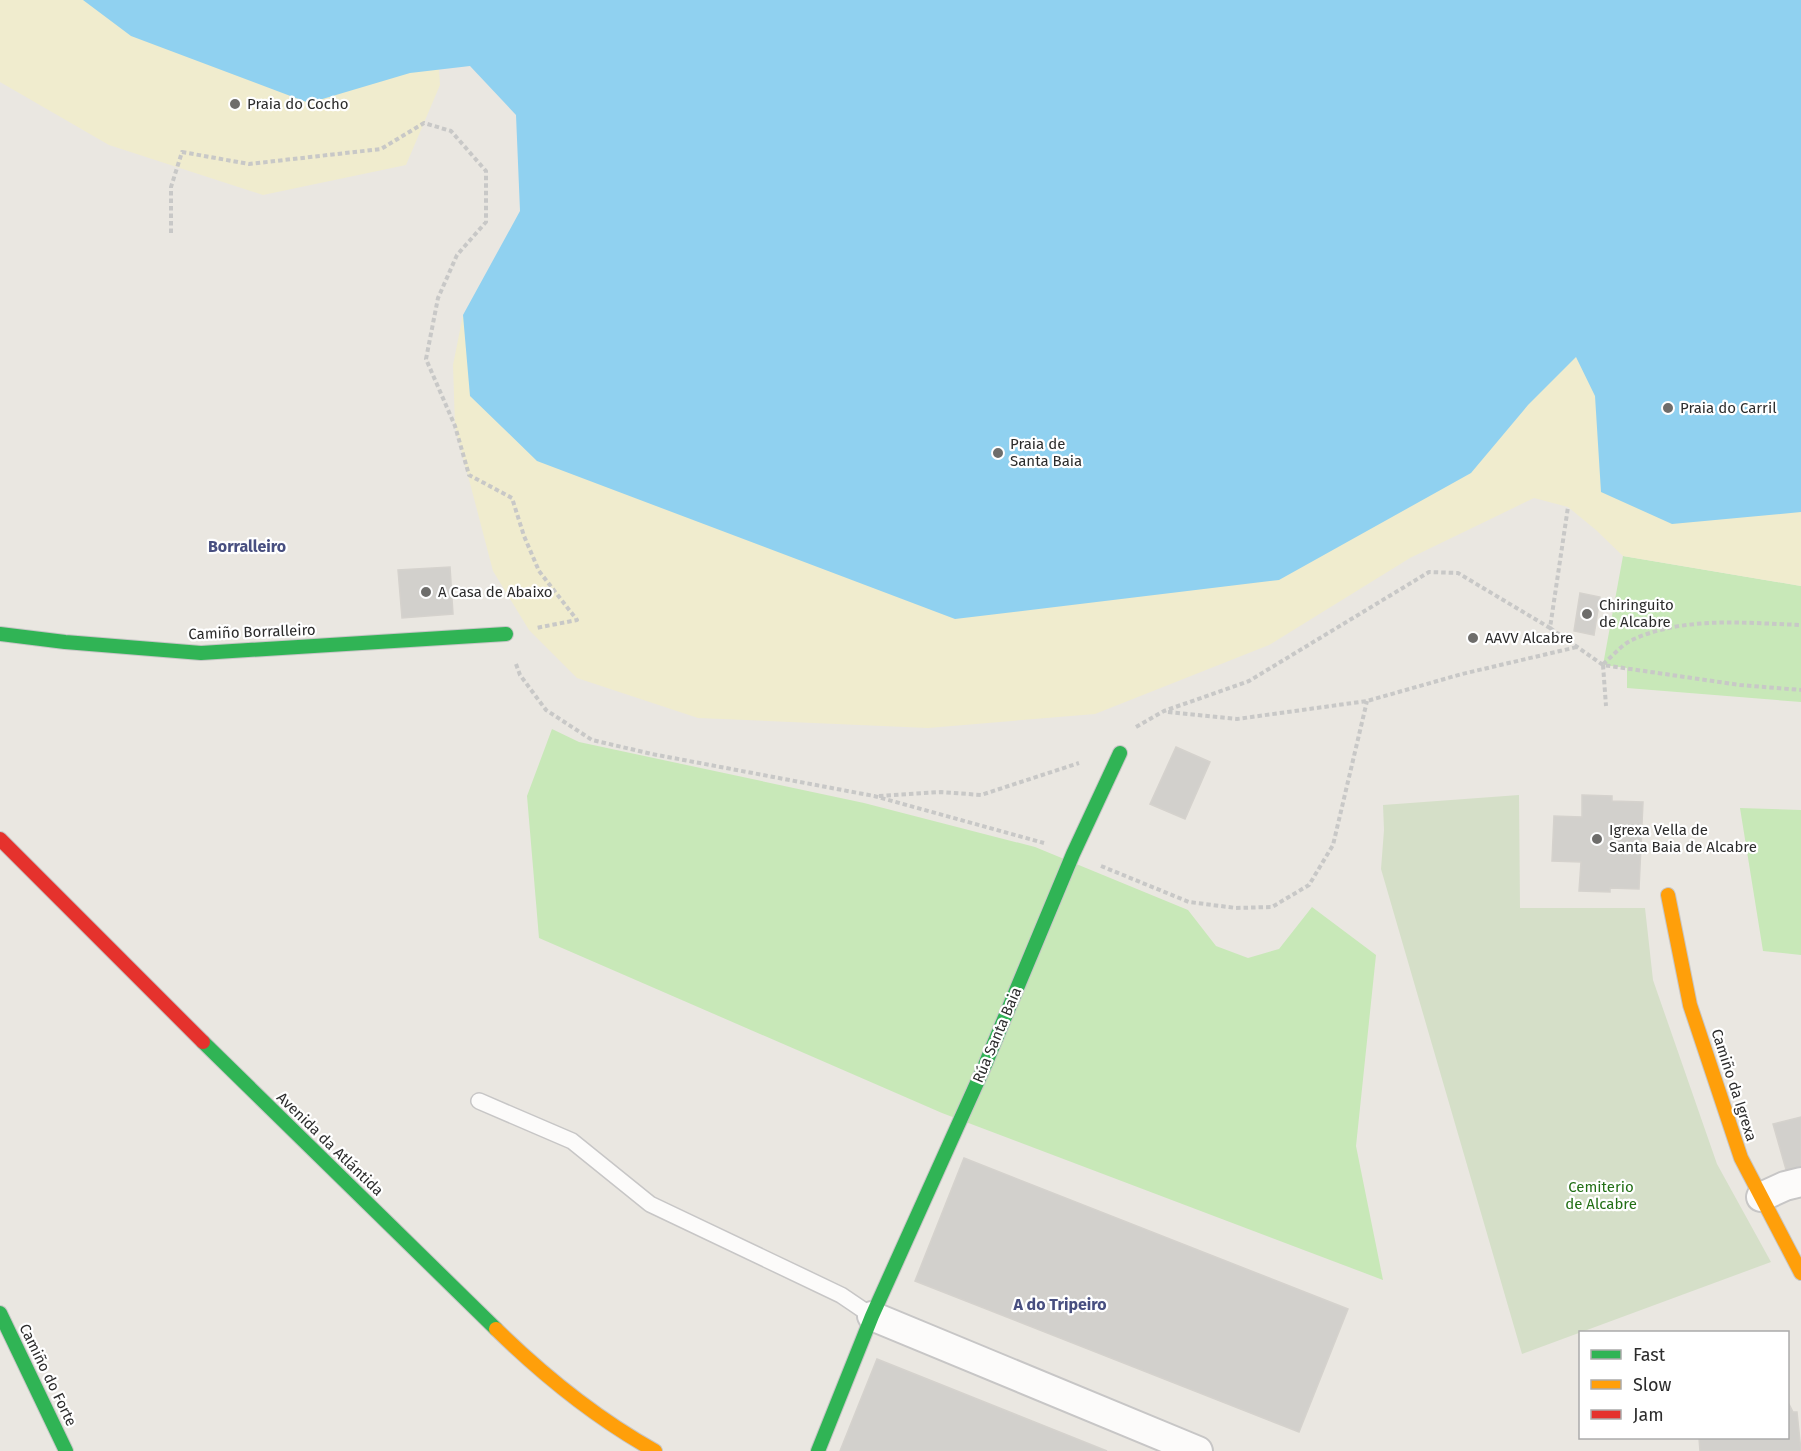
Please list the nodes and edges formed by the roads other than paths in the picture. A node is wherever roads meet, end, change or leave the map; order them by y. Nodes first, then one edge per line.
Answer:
1 (0, 634) edge
2 (506, 634) road end
3 (1120, 753) road end
4 (0, 839) edge
5 (1668, 895) dead end
6 (478, 1101) dead end
7 (1801, 1182) edge
8 (1761, 1197) junction
9 (1801, 1273) edge
10 (0, 1313) edge
11 (872, 1316) junction
12 (66, 1451) edge
13 (655, 1451) edge
14 (818, 1451) edge
15 (1197, 1451) edge

1 - 2 street, Camiño Borralleiro
3 - 11 street, Rúa Santa Baia
4 - 13 street, Avenida da Atlántida
5 - 8 street, Camiño da Igrexa
6 - 11 lane
7 - 8 street
8 - 9 street, Camiño da Igrexa
10 - 12 street, Camiño do Forte
11 - 14 street, Rúa Santa Baia
11 - 15 street

